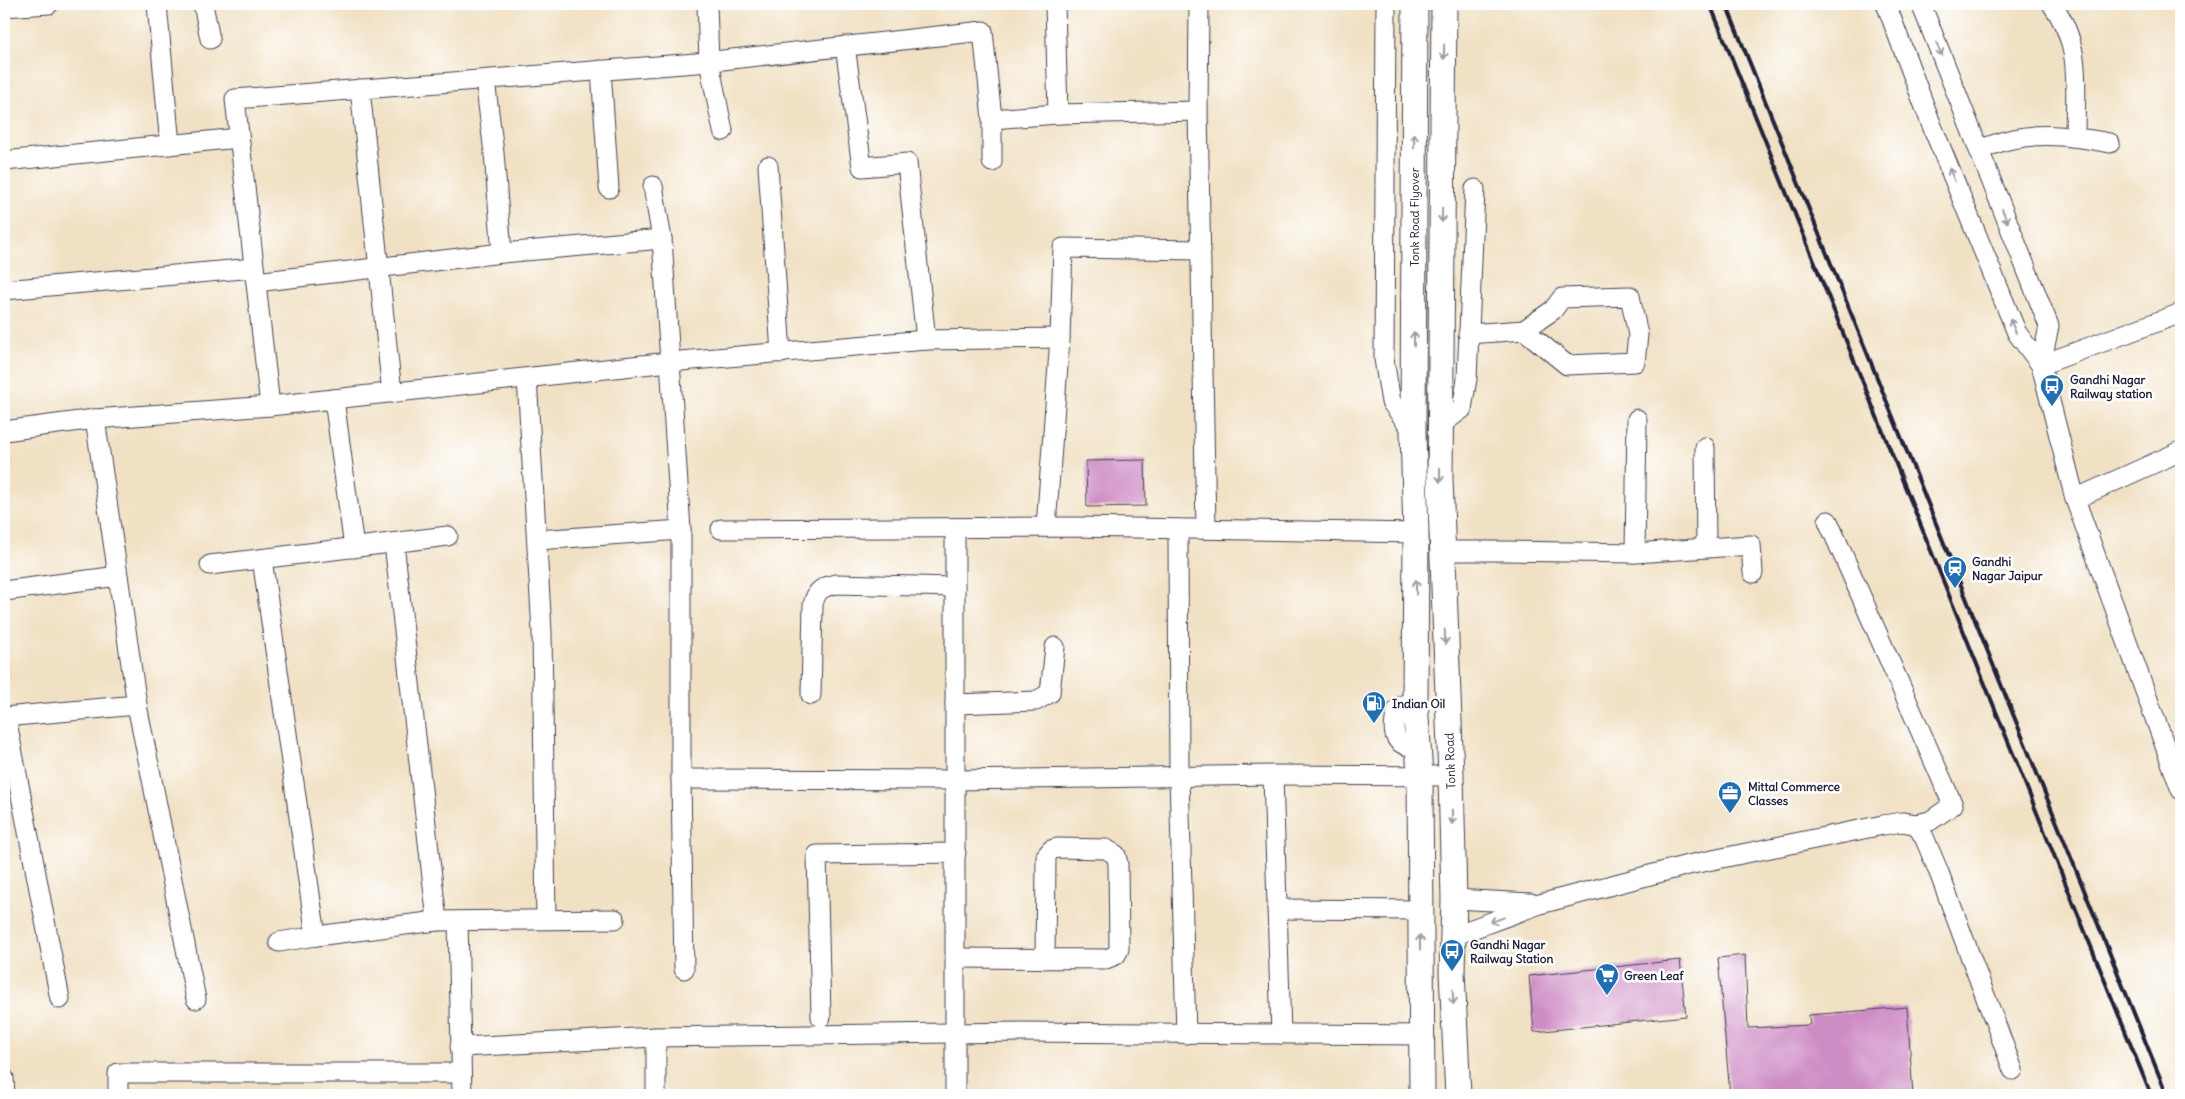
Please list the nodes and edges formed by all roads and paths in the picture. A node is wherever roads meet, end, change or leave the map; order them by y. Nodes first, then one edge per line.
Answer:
1 (49, 4) edge
2 (157, 4) edge
3 (203, 4) edge
4 (707, 4) edge
5 (1055, 4) edge
6 (1199, 4) edge
7 (1386, 4) edge
8 (1415, 4) edge
9 (1444, 4) edge
10 (1886, 4) edge
11 (1921, 4) edge
12 (2052, 4) edge
13 (4, 7) edge
14 (210, 39) dead end
15 (845, 46) junction
16 (709, 62) junction
17 (601, 70) junction
18 (485, 80) junction
19 (360, 89) junction
20 (1198, 112) junction
21 (1058, 114) junction
22 (992, 119) junction
23 (723, 131) dead end
24 (2075, 136) junction
25 (239, 138) junction
26 (2110, 143) dead end
27 (170, 145) junction
28 (1979, 150) junction
29 (4, 161) edge
30 (992, 162) dead end
31 (768, 166) dead end
32 (653, 186) dead end
33 (608, 188) dead end
34 (1476, 189) dead end
35 (662, 239) junction
36 (1201, 250) junction
37 (502, 253) junction
38 (379, 267) junction
39 (255, 275) junction
40 (4, 290) edge
41 (2181, 313) edge
42 (1524, 330) junction
43 (1468, 334) junction
44 (1060, 338) junction
45 (926, 340) junction
46 (781, 353) junction
47 (669, 362) junction
48 (2042, 365) junction
49 (527, 378) junction
50 (392, 393) junction
51 (334, 399) junction
52 (270, 406) junction
53 (95, 419) junction
54 (1637, 419) dead end
55 (1439, 426) junction
56 (4, 431) edge
57 (1413, 431) junction
58 (1705, 447) dead end
59 (2181, 452) edge
60 (2075, 499) junction
61 (1828, 521) dead end
62 (1046, 527) junction
63 (954, 528) junction
64 (721, 529) dead end
65 (1178, 529) junction
66 (1206, 529) junction
67 (681, 530) junction
68 (1416, 534) junction
69 (448, 536) dead end
70 (536, 540) junction
71 (394, 543) junction
72 (1706, 547) junction
73 (354, 548) junction
74 (1442, 551) junction
75 (1635, 553) junction
76 (262, 559) junction
77 (210, 565) dead end
78 (1753, 574) dead end
79 (118, 576) junction
80 (955, 586) junction
81 (4, 591) edge
82 (1055, 647) dead end
83 (811, 695) dead end
84 (955, 704) junction
85 (137, 705) junction
86 (5, 717) edge
87 (1420, 774) junction
88 (1273, 775) junction
89 (1179, 776) junction
90 (1451, 776) junction
91 (681, 779) junction
92 (955, 780) junction
93 (2181, 790) edge
94 (1916, 824) junction
95 (956, 853) junction
96 (1454, 898) junction
97 (1540, 904) junction
98 (1277, 909) junction
99 (1420, 910) junction
100 (546, 919) junction
101 (616, 919) dead end
102 (437, 921) junction
103 (458, 921) junction
104 (316, 936) junction
105 (1453, 936) junction
106 (279, 942) dead end
107 (956, 958) junction
108 (1045, 959) junction
109 (684, 969) dead end
110 (60, 999) dead end
111 (196, 999) dead end
112 (821, 1017) dead end
113 (956, 1033) junction
114 (1186, 1034) junction
115 (1281, 1034) junction
116 (1420, 1035) junction
117 (656, 1037) junction
118 (460, 1047) junction
119 (2013, 1070) dead end
120 (461, 1073) junction
121 (4, 1078) edge
122 (4, 1095) edge
123 (118, 1095) edge
124 (462, 1095) edge
125 (656, 1095) edge
126 (955, 1095) edge
127 (1422, 1095) edge
128 (1458, 1095) edge

1 - 13 street
2 - 27 street
3 - 14 street
4 - 16 street
5 - 21 street
6 - 20 street
7 - 57 street
57 -> 8 main road, Tonk Road Flyover
9 -> 55 main road
48 -> 10 street
11 -> 28 street
12 - 24 street
15 - 16 street
15 - 22 street
15 - 45 street
16 - 17 street
16 - 23 street
17 - 18 street
17 - 33 street
18 - 19 street
18 - 37 street
19 - 25 street
19 - 38 street
20 - 21 street
20 - 36 street
21 - 22 street
22 - 30 street
24 - 26 street
24 - 28 street
25 - 27 street
25 - 39 street
27 - 29 street
28 -> 48 street
31 - 46 street
32 - 35 street
34 - 43 street
35 - 37 street
35 - 47 street
36 - 44 street
36 - 66 street
37 - 38 street
38 - 39 street
38 - 50 street
39 - 40 street
39 - 52 street
41 - 48 street
42 - 42 street
42 - 43 street
43 - 55 street
44 - 45 street
44 - 62 street
45 - 46 street
46 - 47 street
47 - 49 street
47 - 67 street
48 - 60 street
49 - 50 street
49 - 70 street
50 - 51 street
51 - 52 street
51 - 73 street
52 - 53 street
53 - 56 street
53 - 79 street
54 - 75 street
55 -> 74 main road, Tonk Road
57 - 68 main road
58 - 72 street
59 - 60 street
60 - 93 street
61 - 94 street
62 - 63 street
62 - 65 street
63 - 64 street
63 - 80 street
65 - 66 street
65 - 89 street
66 - 68 street
67 - 70 street
67 - 91 street
87 -> 68 main road
69 - 71 street
70 - 100 street
71 - 73 street
71 - 102 street
72 - 75 street
72 - 78 street
73 - 76 street
74 - 75 street
74 -> 90 main road, Tonk Road
76 - 77 street
76 - 104 street
79 - 81 street
79 - 85 street
80 - 83 street
80 - 84 street
82 - 84 street
84 - 92 street
85 - 86 street
85 - 111 street
86 - 110 street
87 - 88 street
87 - 90 street
87 - 99 main road
88 - 89 street
88 - 98 street
89 - 92 street
89 - 114 street
90 -> 96 main road, Tonk Road
91 - 92 street
91 - 109 street
92 - 95 street
94 - 97 street
94 - 119 street
95 - 107 street
95 - 112 street
96 - 97 street
96 - 105 main road, Tonk Road
97 -> 105 street
98 - 99 street
98 - 115 street
116 -> 99 main road
100 - 101 street
100 - 103 street
102 - 103 street
102 - 104 street
103 - 118 street
104 - 106 street
105 -> 128 main road, Tonk Road
107 - 108 street
107 - 113 street
108 - 108 street
113 - 114 street
113 - 117 street
113 - 126 street
114 - 115 street
115 - 116 street
116 - 127 main road
117 - 118 street
117 - 125 street
118 - 120 street
120 - 123 street
120 - 124 street
121 - 122 street

